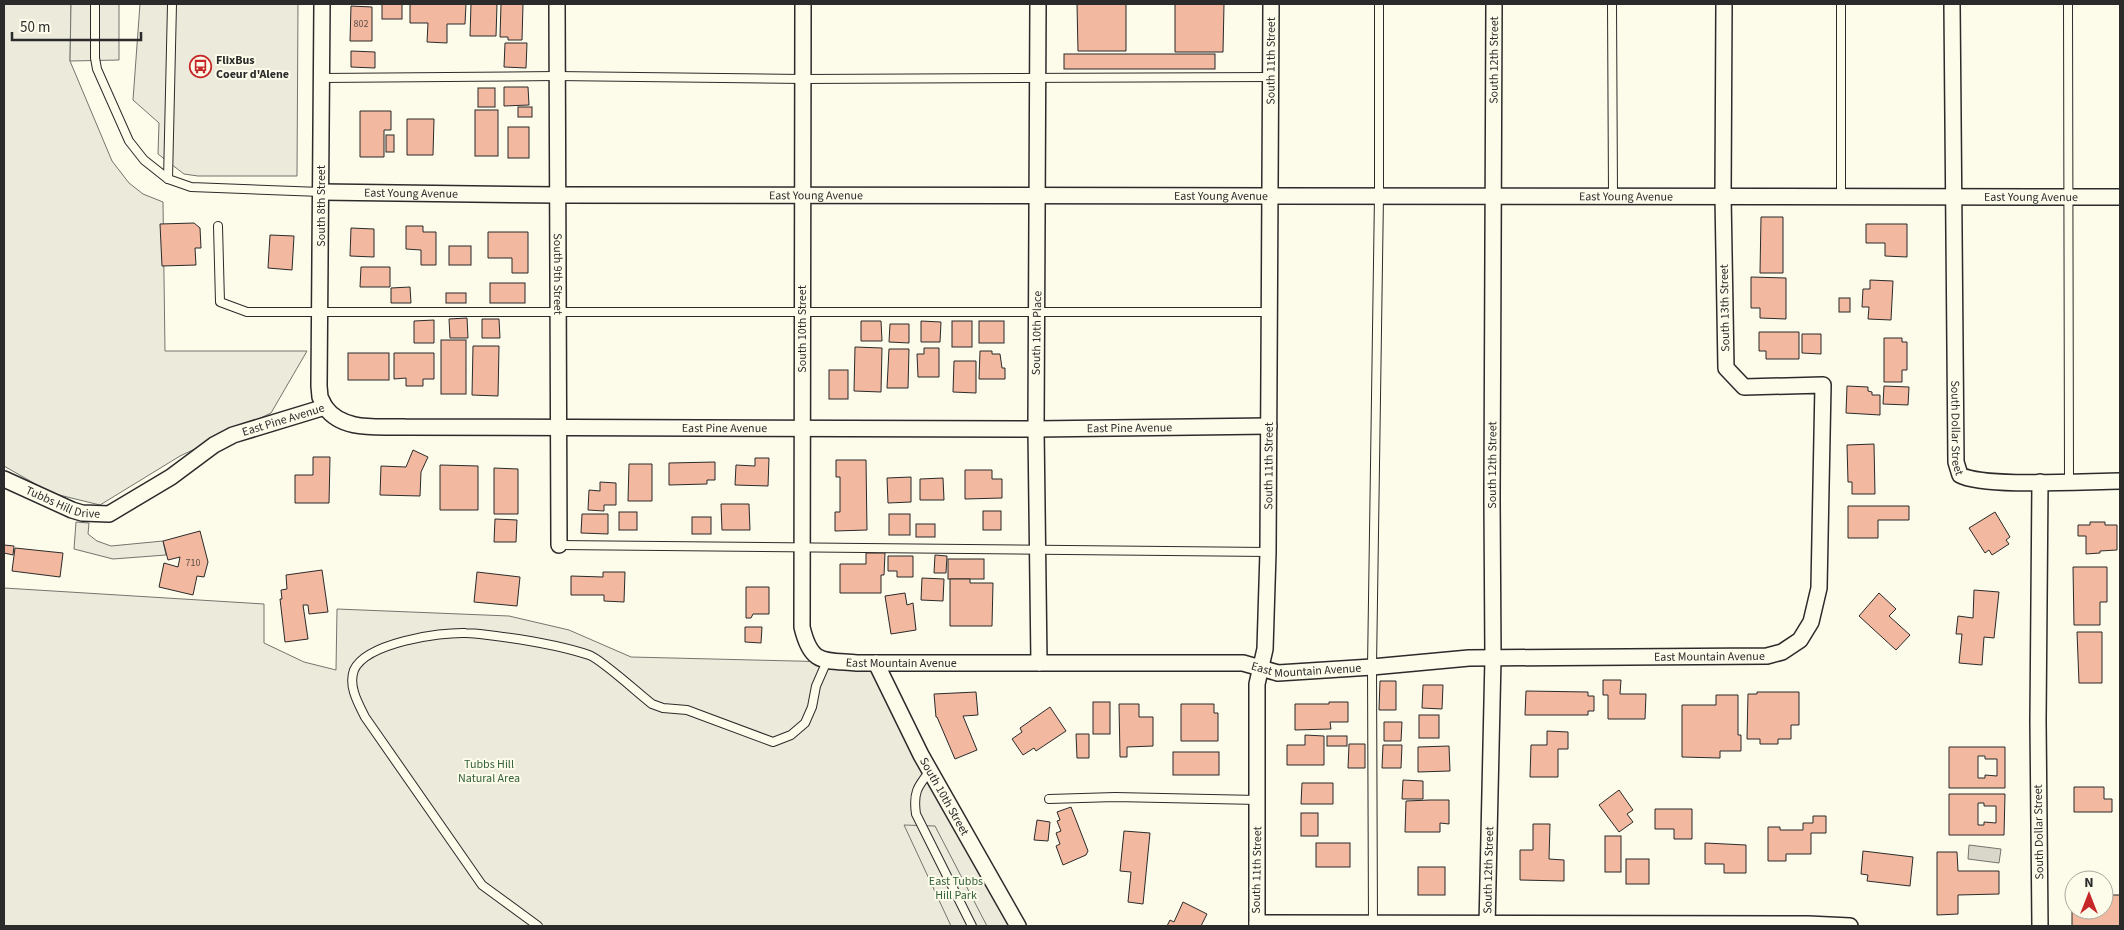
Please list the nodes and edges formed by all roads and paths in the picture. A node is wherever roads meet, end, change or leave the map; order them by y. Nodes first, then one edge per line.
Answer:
1 (95, 4) edge
2 (172, 4) edge
3 (322, 4) edge
4 (557, 4) edge
5 (803, 4) edge
6 (1038, 4) edge
7 (1271, 4) edge
8 (1379, 4) edge
9 (1494, 4) edge
10 (1612, 4) edge
11 (1724, 4) edge
12 (1840, 4) edge
13 (1952, 4) edge
14 (2068, 4) edge
15 (556, 76) junction
16 (1271, 77) junction
17 (322, 78) junction
18 (1038, 78) junction
19 (803, 79) junction
20 (168, 179) junction
21 (321, 192) junction
22 (557, 194) junction
23 (803, 194) junction
24 (1038, 194) junction
25 (1270, 195) junction
26 (1379, 195) junction
27 (1494, 195) junction
28 (1613, 196) junction
29 (1723, 196) junction
30 (1841, 196) junction
31 (1954, 196) junction
32 (2068, 197) junction
33 (2120, 197) edge
34 (218, 226) dead end
35 (559, 310) junction
36 (802, 311) junction
37 (1037, 311) junction
38 (320, 312) junction
39 (1269, 312) junction
40 (325, 408) junction
41 (1268, 426) junction
42 (559, 428) junction
43 (801, 429) junction
44 (1036, 429) junction
45 (199, 457) joint
46 (4, 479) edge
47 (2069, 481) junction
48 (2120, 481) edge
49 (2040, 482) junction
50 (559, 545) joint
51 (801, 547) junction
52 (1037, 550) junction
53 (1268, 552) junction
54 (1800, 640) joint
55 (811, 652) joint
56 (1493, 658) junction
57 (827, 661) junction
58 (876, 663) junction
59 (1039, 663) junction
60 (1372, 667) junction
61 (1261, 668) junction
62 (930, 771) junction
63 (1049, 799) dead end
64 (1258, 800) junction
65 (1372, 924) edge
66 (1257, 925) edge
67 (1487, 925) edge
68 (1808, 925) edge
69 (538, 926) edge
70 (972, 926) edge
71 (1018, 926) edge
72 (1850, 926) edge
73 (2040, 926) edge

1 - 20 lane
2 - 20 lane
3 - 17 street, South 8th Street
4 - 15 street, South 9th Street
5 - 19 street, South 10th Street
6 - 18 street, South 10th Place
7 - 16 street, South 11th Street
8 - 26 lane
9 - 27 street, South 12th Street
10 - 28 lane
11 - 29 street, South 13th Street
12 - 30 lane
13 - 31 street, South Dollar Street
14 - 32 lane
15 - 17 lane
15 - 19 lane
15 - 22 street, South 9th Street
16 - 18 lane
16 - 25 street, South 11th Street
17 - 21 street, South 8th Street
18 - 19 lane
18 - 24 street, South 10th Place
19 - 23 street, South 10th Street
20 - 21 lane
21 - 22 street, East Young Avenue
21 - 38 street, South 8th Street
22 - 23 street, East Young Avenue
22 - 35 street, South 9th Street
23 - 24 street, East Young Avenue
23 - 36 street, South 10th Street
24 - 25 street, East Young Avenue
24 - 37 street, South 10th Place
25 - 26 street, East Young Avenue
25 - 39 street, South 11th Street
26 - 27 street, East Young Avenue
26 - 60 lane
27 - 28 street, East Young Avenue
27 - 56 street, South 12th Street
28 - 29 street, East Young Avenue
29 - 30 street, East Young Avenue
29 - 54 street, South 13th Street
30 - 31 street, East Young Avenue
31 - 32 street, East Young Avenue
31 - 49 street, South Dollar Street
32 - 33 street, East Young Avenue
32 - 47 lane
34 - 38 lane
35 - 36 lane
35 - 38 lane
35 - 42 street, South 9th Street
36 - 37 lane
36 - 43 street, South 10th Street
37 - 39 lane
37 - 44 street, South 10th Place
38 - 40 street, South 8th Street
39 - 41 street, South 11th Street
40 - 42 street, East Pine Avenue
40 - 45 street, East Pine Avenue
41 - 44 street, East Pine Avenue
41 - 53 street, South 11th Street
42 - 43 street, East Pine Avenue
42 - 50 street, South 9th Street
43 - 44 street, East Pine Avenue
43 - 51 street, South 10th Street
44 - 52 street, South 10th Place
45 - 46 street, Tubbs Hill Drive
47 - 48 street
47 - 49 street
49 - 73 street, South Dollar Street
50 - 51 lane
51 - 52 lane
51 - 55 street, South 10th Street
52 - 53 lane
52 - 59 street, South 10th Place
53 - 61 street, South 11th Street
54 - 56 street, East Mountain Avenue
55 - 57 street, East Mountain Avenue
56 - 60 street, East Mountain Avenue
56 - 67 street, South 12th Street
57 - 58 street, East Mountain Avenue
57 - 69 lane
58 - 59 street, East Mountain Avenue
58 - 62 street, South 10th Street
59 - 61 street, East Mountain Avenue
60 - 61 street, East Mountain Avenue
60 - 65 lane
61 - 64 street, South 11th Street
62 - 70 lane
62 - 71 street, South 10th Street
63 - 64 lane
64 - 66 street, South 11th Street
65 - 66 street
65 - 67 street
67 - 68 street
68 - 72 street

